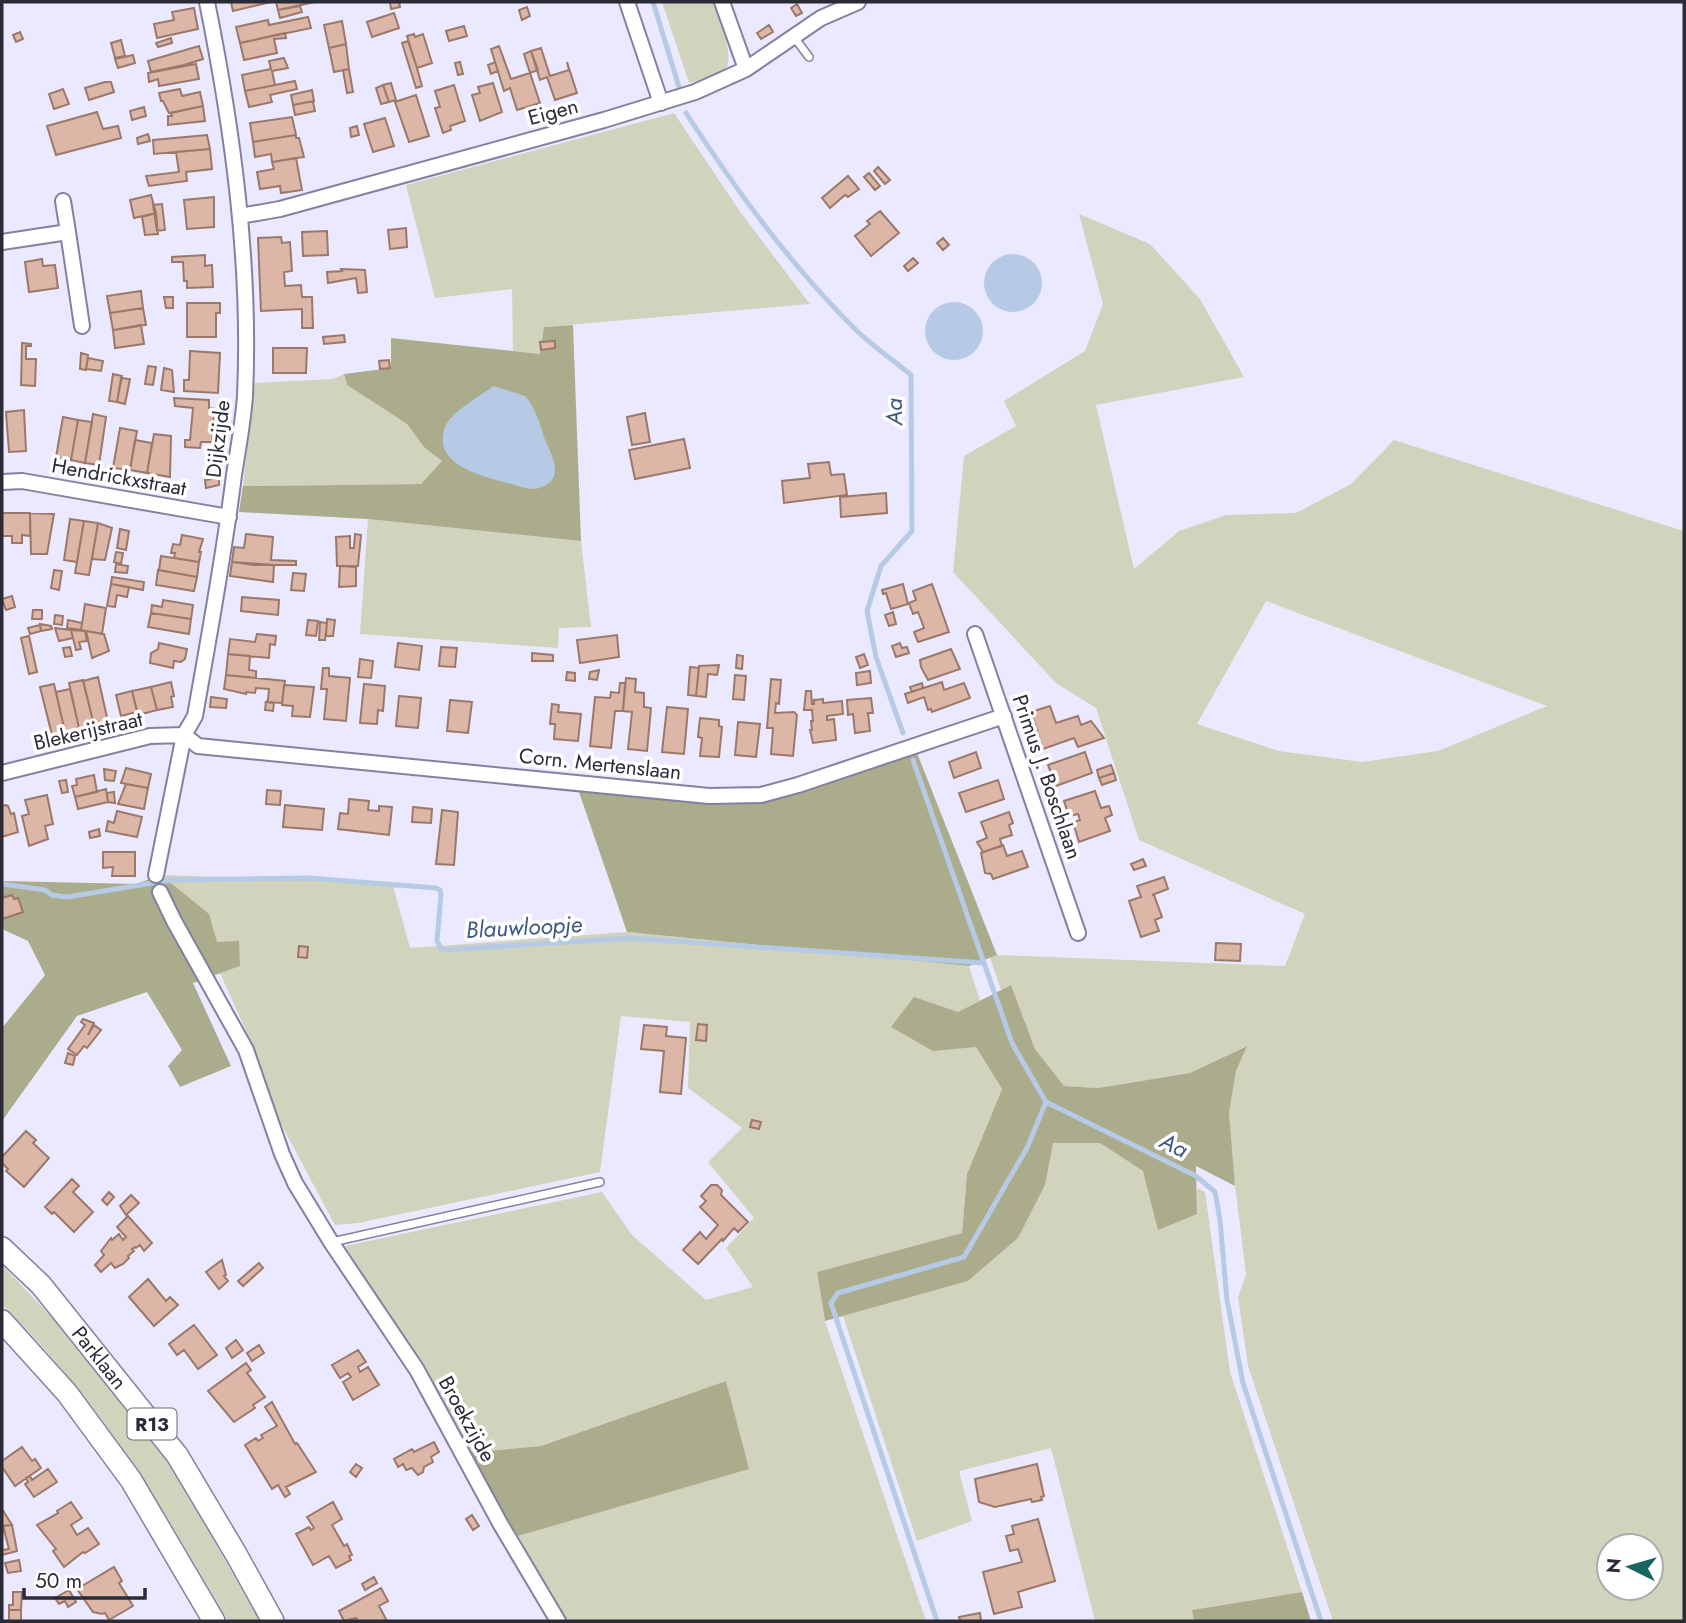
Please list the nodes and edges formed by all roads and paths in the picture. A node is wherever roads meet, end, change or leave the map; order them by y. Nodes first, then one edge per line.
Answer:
1 (207, 2) edge
2 (627, 2) edge
3 (722, 2) edge
4 (858, 2) edge
5 (794, 36) junction
6 (809, 57) dead end
7 (746, 69) junction
8 (665, 102) junction
9 (63, 201) dead end
10 (240, 216) junction
11 (68, 232) junction
12 (2, 242) edge
13 (82, 326) dead end
14 (2, 482) edge
15 (229, 517) junction
16 (975, 634) dead end
17 (1004, 716) junction
18 (184, 735) junction
19 (2, 773) edge
20 (156, 875) dead end
21 (160, 892) dead end
22 (1078, 933) dead end
23 (600, 1182) dead end
24 (331, 1242) junction
25 (2, 1248) edge
26 (2, 1321) edge
27 (214, 1621) edge
28 (273, 1621) edge
29 (558, 1621) edge

1 - 10 street, Dijkzijde
2 - 8 street
3 - 7 street
4 - 5 street, Eigen
5 - 6 lane
5 - 7 street, Eigen
7 - 8 street, Eigen
8 - 10 street, Eigen
9 - 11 street
10 - 15 street, Dijkzijde
11 - 12 street
11 - 13 street
14 - 15 street, Hendrickxstraat
15 - 18 street, Dijkzijde
16 - 17 street, Primus J. Boschlaan
17 - 18 street, Corn. Mertenslaan
17 - 22 street, Primus J. Boschlaan
18 - 19 street, Blekerijstraat
18 - 20 street, Dijkzijde
21 - 24 street, Broekzijde
23 - 24 lane
24 - 29 street, Broekzijde
25 - 28 main road, Parklaan / R13
26 - 27 main road, R13

